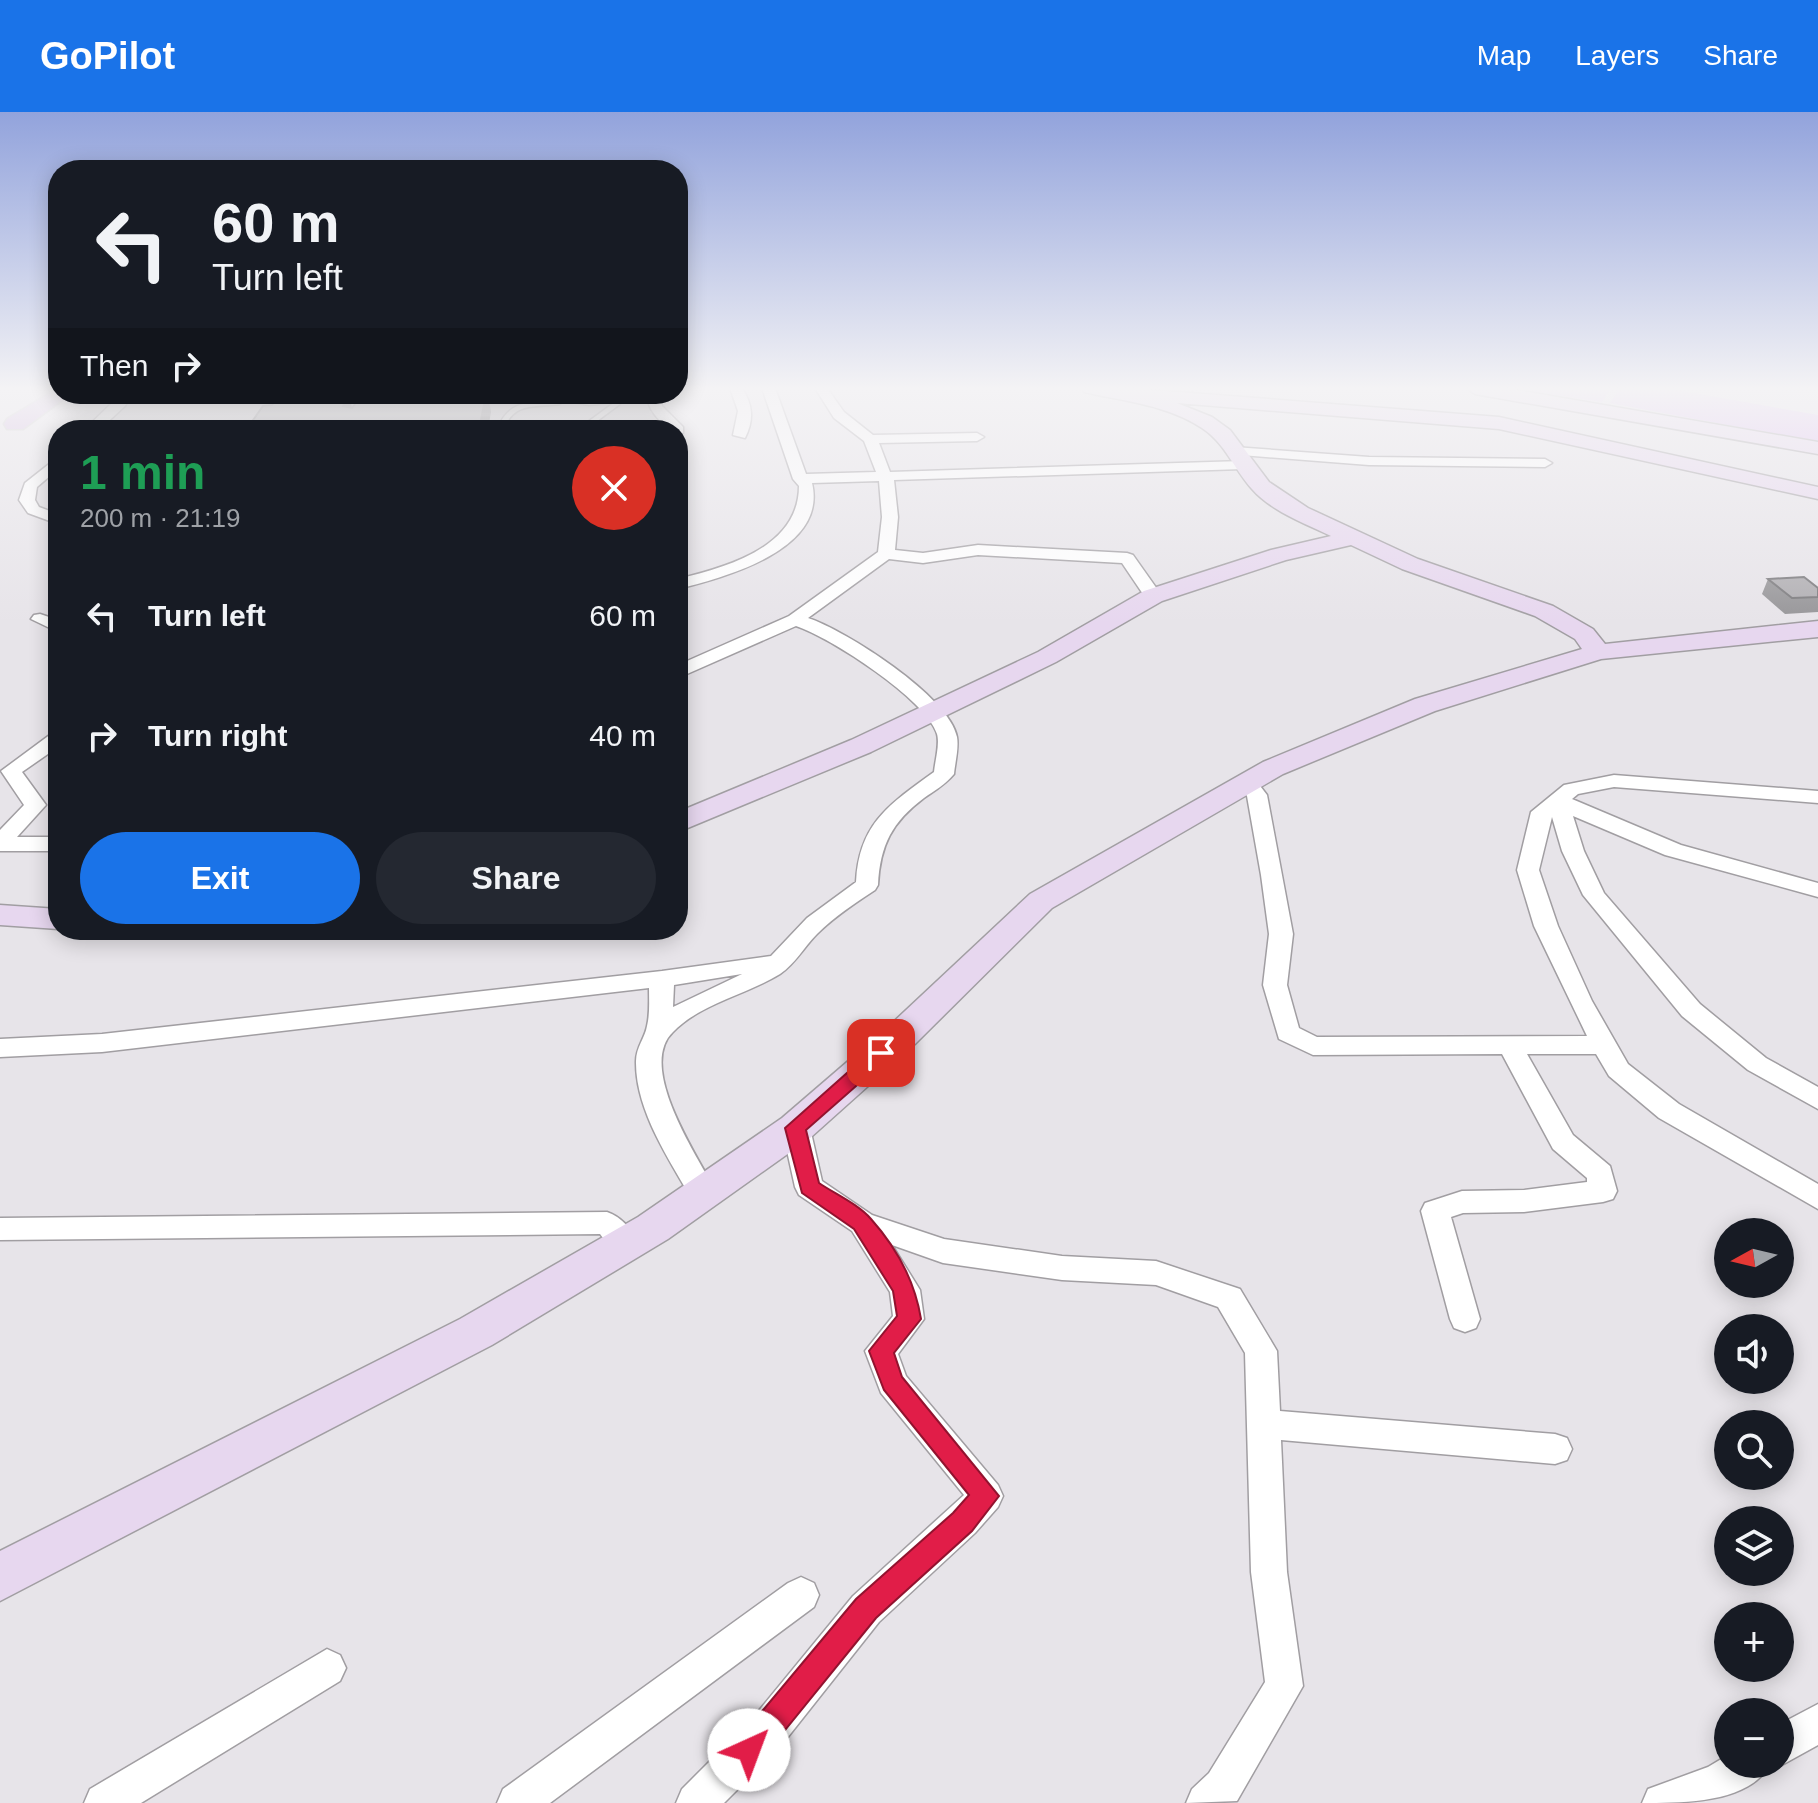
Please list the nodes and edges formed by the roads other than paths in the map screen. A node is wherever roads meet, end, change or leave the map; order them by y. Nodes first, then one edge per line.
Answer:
1 (796, 467) edge
2 (881, 467) edge
3 (1089, 467) edge
4 (1245, 467) edge
5 (1699, 467) edge
6 (48, 470) edge
7 (800, 479) junction
8 (886, 479) junction
9 (1818, 493) edge
10 (48, 515) edge
11 (1352, 538) junction
12 (886, 554) junction
13 (688, 582) edge
14 (1153, 596) junction
15 (40, 619) dead end
16 (795, 620) junction
17 (48, 623) edge
18 (1818, 629) edge
19 (1598, 652) junction
20 (688, 668) edge
21 (931, 711) junction
22 (48, 745) edge
23 (1247, 782) junction
24 (1818, 797) edge
25 (1558, 800) junction
26 (688, 819) edge
27 (0, 842) edge
28 (48, 844) edge
29 (1818, 890) edge
30 (0, 915) edge
31 (48, 918) edge
32 (780, 960) junction
33 (662, 979) junction
34 (660, 1028) junction
35 (1509, 1044) junction
36 (1604, 1045) junction
37 (0, 1048) edge
38 (1818, 1099) edge
39 (796, 1128) junction
40 (703, 1193) junction
41 (1818, 1198) edge
42 (862, 1223) junction
43 (0, 1229) edge
44 (626, 1245) junction
45 (1465, 1319) dead end
46 (1263, 1424) junction
47 (1555, 1449) dead end
48 (0, 1577) edge
49 (801, 1595) dead end
50 (327, 1668) dead end
51 (1818, 1723) edge
52 (1794, 1738) edge
53 (1726, 1778) edge
54 (104, 1803) edge
55 (517, 1803) edge
56 (696, 1803) edge
57 (1206, 1803) edge
58 (1662, 1803) edge

1 - 7 street
2 - 8 street
3 - 8 street
4 - 11 street
5 - 9 street
6 - 10 street
7 - 8 street
7 - 13 street
8 - 12 street
11 - 14 street
11 - 19 street
12 - 14 street
12 - 16 street
14 - 21 street
15 - 17 street
16 - 20 street
16 - 21 street
18 - 19 street
19 - 23 street
21 - 26 street
21 - 32 street
22 - 27 street
23 - 35 street
23 - 39 street
24 - 25 street
25 - 29 street
25 - 36 street
25 - 38 street
27 - 28 street
30 - 31 street
32 - 33 street
32 - 34 street
33 - 34 street
33 - 37 street
34 - 40 street
35 - 36 street
35 - 45 street
36 - 41 street
39 - 40 street
39 - 42 street
40 - 44 street
42 - 46 street
42 - 56 street
43 - 44 street
44 - 48 street
46 - 47 street
46 - 57 street
49 - 55 street
50 - 54 street
51 - 52 street
53 - 58 street

